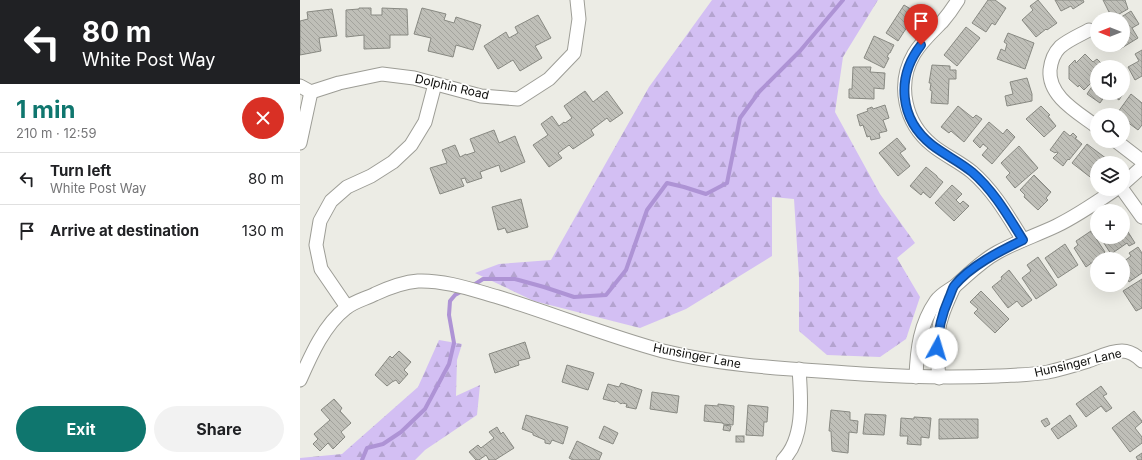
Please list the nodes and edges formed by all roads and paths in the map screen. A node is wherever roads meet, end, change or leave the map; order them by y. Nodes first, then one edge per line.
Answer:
1 (577, 0) edge
2 (958, 0) edge
3 (1089, 30) dead end
4 (435, 84) junction
5 (306, 90) edge
6 (1090, 122) edge
7 (300, 143) edge
8 (1125, 148) edge
9 (1142, 161) edge
10 (1142, 167) edge
11 (1130, 178) edge
12 (1106, 196) edge
13 (1127, 196) edge
14 (1142, 217) edge
15 (1023, 240) junction
16 (954, 287) junction
17 (347, 307) junction
18 (1142, 361) edge
19 (799, 369) junction
20 (916, 377) junction
21 (939, 378) junction
22 (300, 380) edge
23 (783, 460) edge

1 - 4 street, Dolphin Road
2 - 15 street
3 - 6 street
4 - 5 street, Dolphin Road
4 - 17 street
5 - 7 street
8 - 9 street
10 - 11 street
12 - 15 street
13 - 14 street
15 - 16 street
16 - 20 street
16 - 21 street
17 - 19 street, Hunsinger Lane
17 - 22 street, Hunsinger Lane
18 - 21 street, Hunsinger Lane
19 - 20 street, Hunsinger Lane
19 - 23 street
20 - 21 street, Hunsinger Lane

